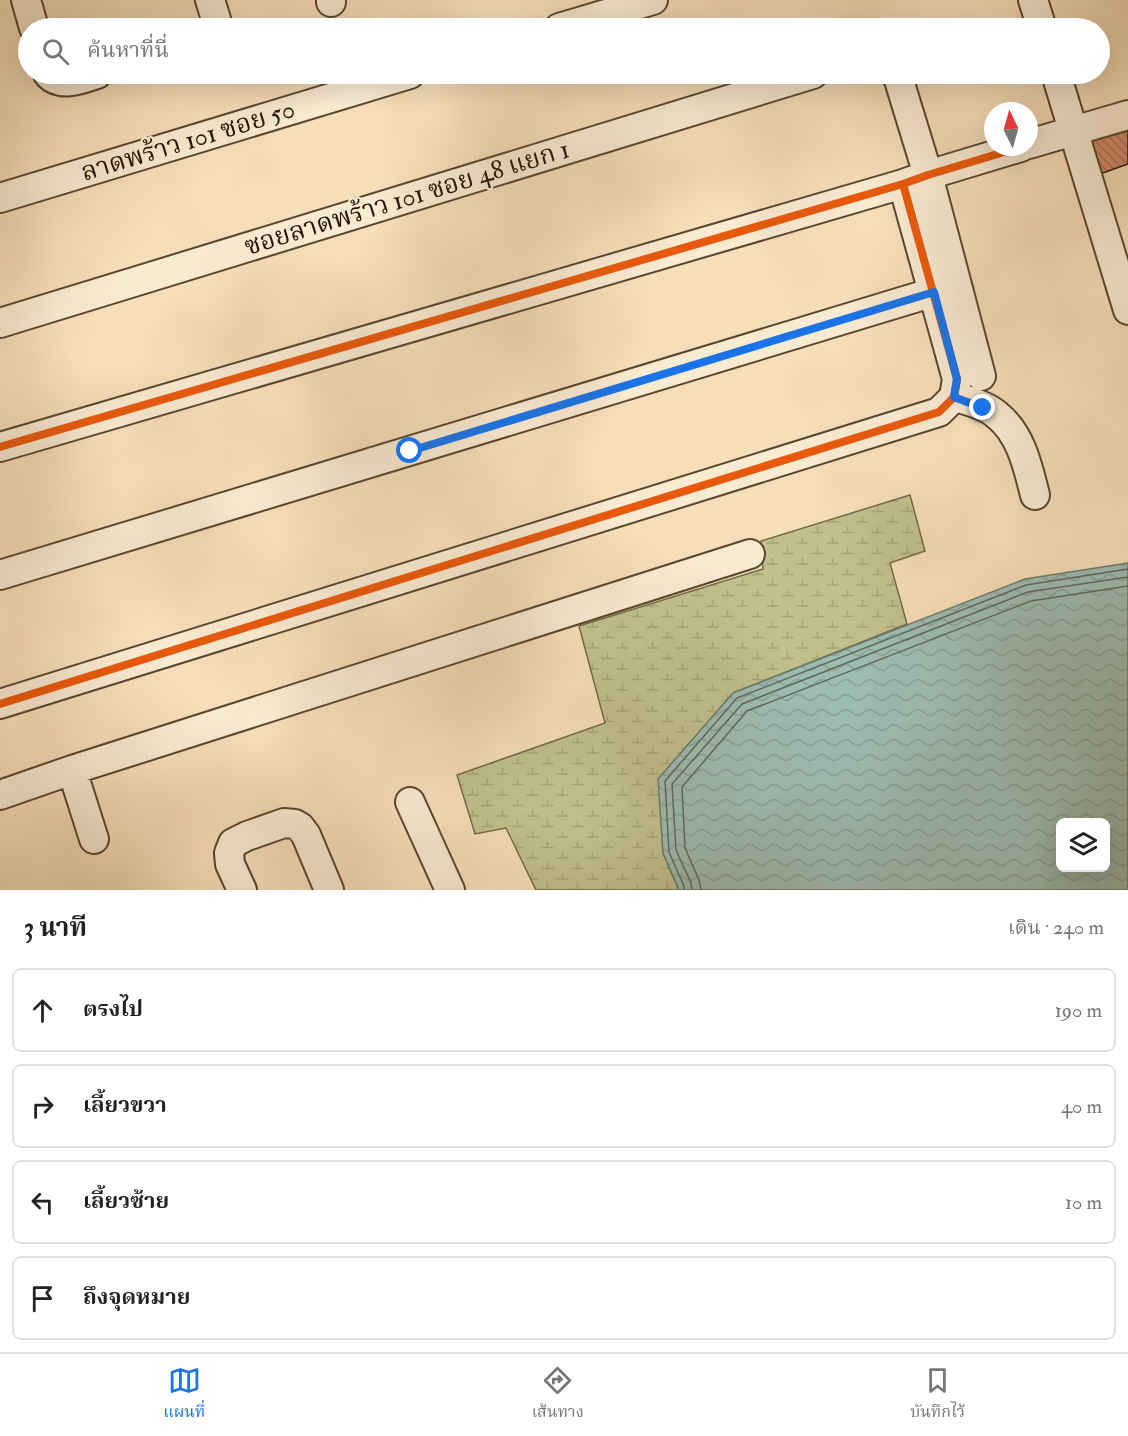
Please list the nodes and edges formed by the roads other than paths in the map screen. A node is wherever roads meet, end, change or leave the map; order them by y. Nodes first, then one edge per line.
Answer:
1 (26, 0) edge
2 (210, 0) edge
3 (653, 0) edge
4 (1033, 0) edge
5 (31, 18) edge
6 (216, 18) edge
7 (593, 18) edge
8 (1039, 18) edge
9 (377, 84) edge
10 (780, 84) edge
11 (899, 84) edge
12 (1059, 84) edge
13 (1128, 115) edge
14 (1073, 131) junction
15 (1038, 141) edge
16 (992, 156) edge
17 (916, 180) junction
18 (0, 198) edge
19 (934, 292) junction
20 (1128, 310) edge
21 (0, 323) edge
22 (981, 376) dead end
23 (954, 397) junction
24 (0, 447) edge
25 (1035, 495) dead end
26 (750, 554) dead end
27 (0, 575) edge
28 (0, 704) edge
29 (72, 770) junction
30 (0, 795) edge
31 (410, 802) dead end
32 (94, 839) dead end
33 (242, 890) edge
34 (329, 890) edge
35 (450, 890) edge

1 - 5 street
2 - 6 street
3 - 7 street
4 - 8 street
9 - 18 street, ลาดพร้าว 101 ซอย 50
10 - 21 street, ซอยลาดพร้าว 101 ซอย 48 แยก 1
11 - 17 street
12 - 14 street
13 - 14 street
14 - 15 street
14 - 20 street
16 - 17 street
17 - 19 street
17 - 22 street
17 - 24 street
19 - 23 street
19 - 27 street
23 - 25 street
23 - 28 street
26 - 29 street
29 - 30 street
29 - 32 street
31 - 35 street
33 - 34 street

